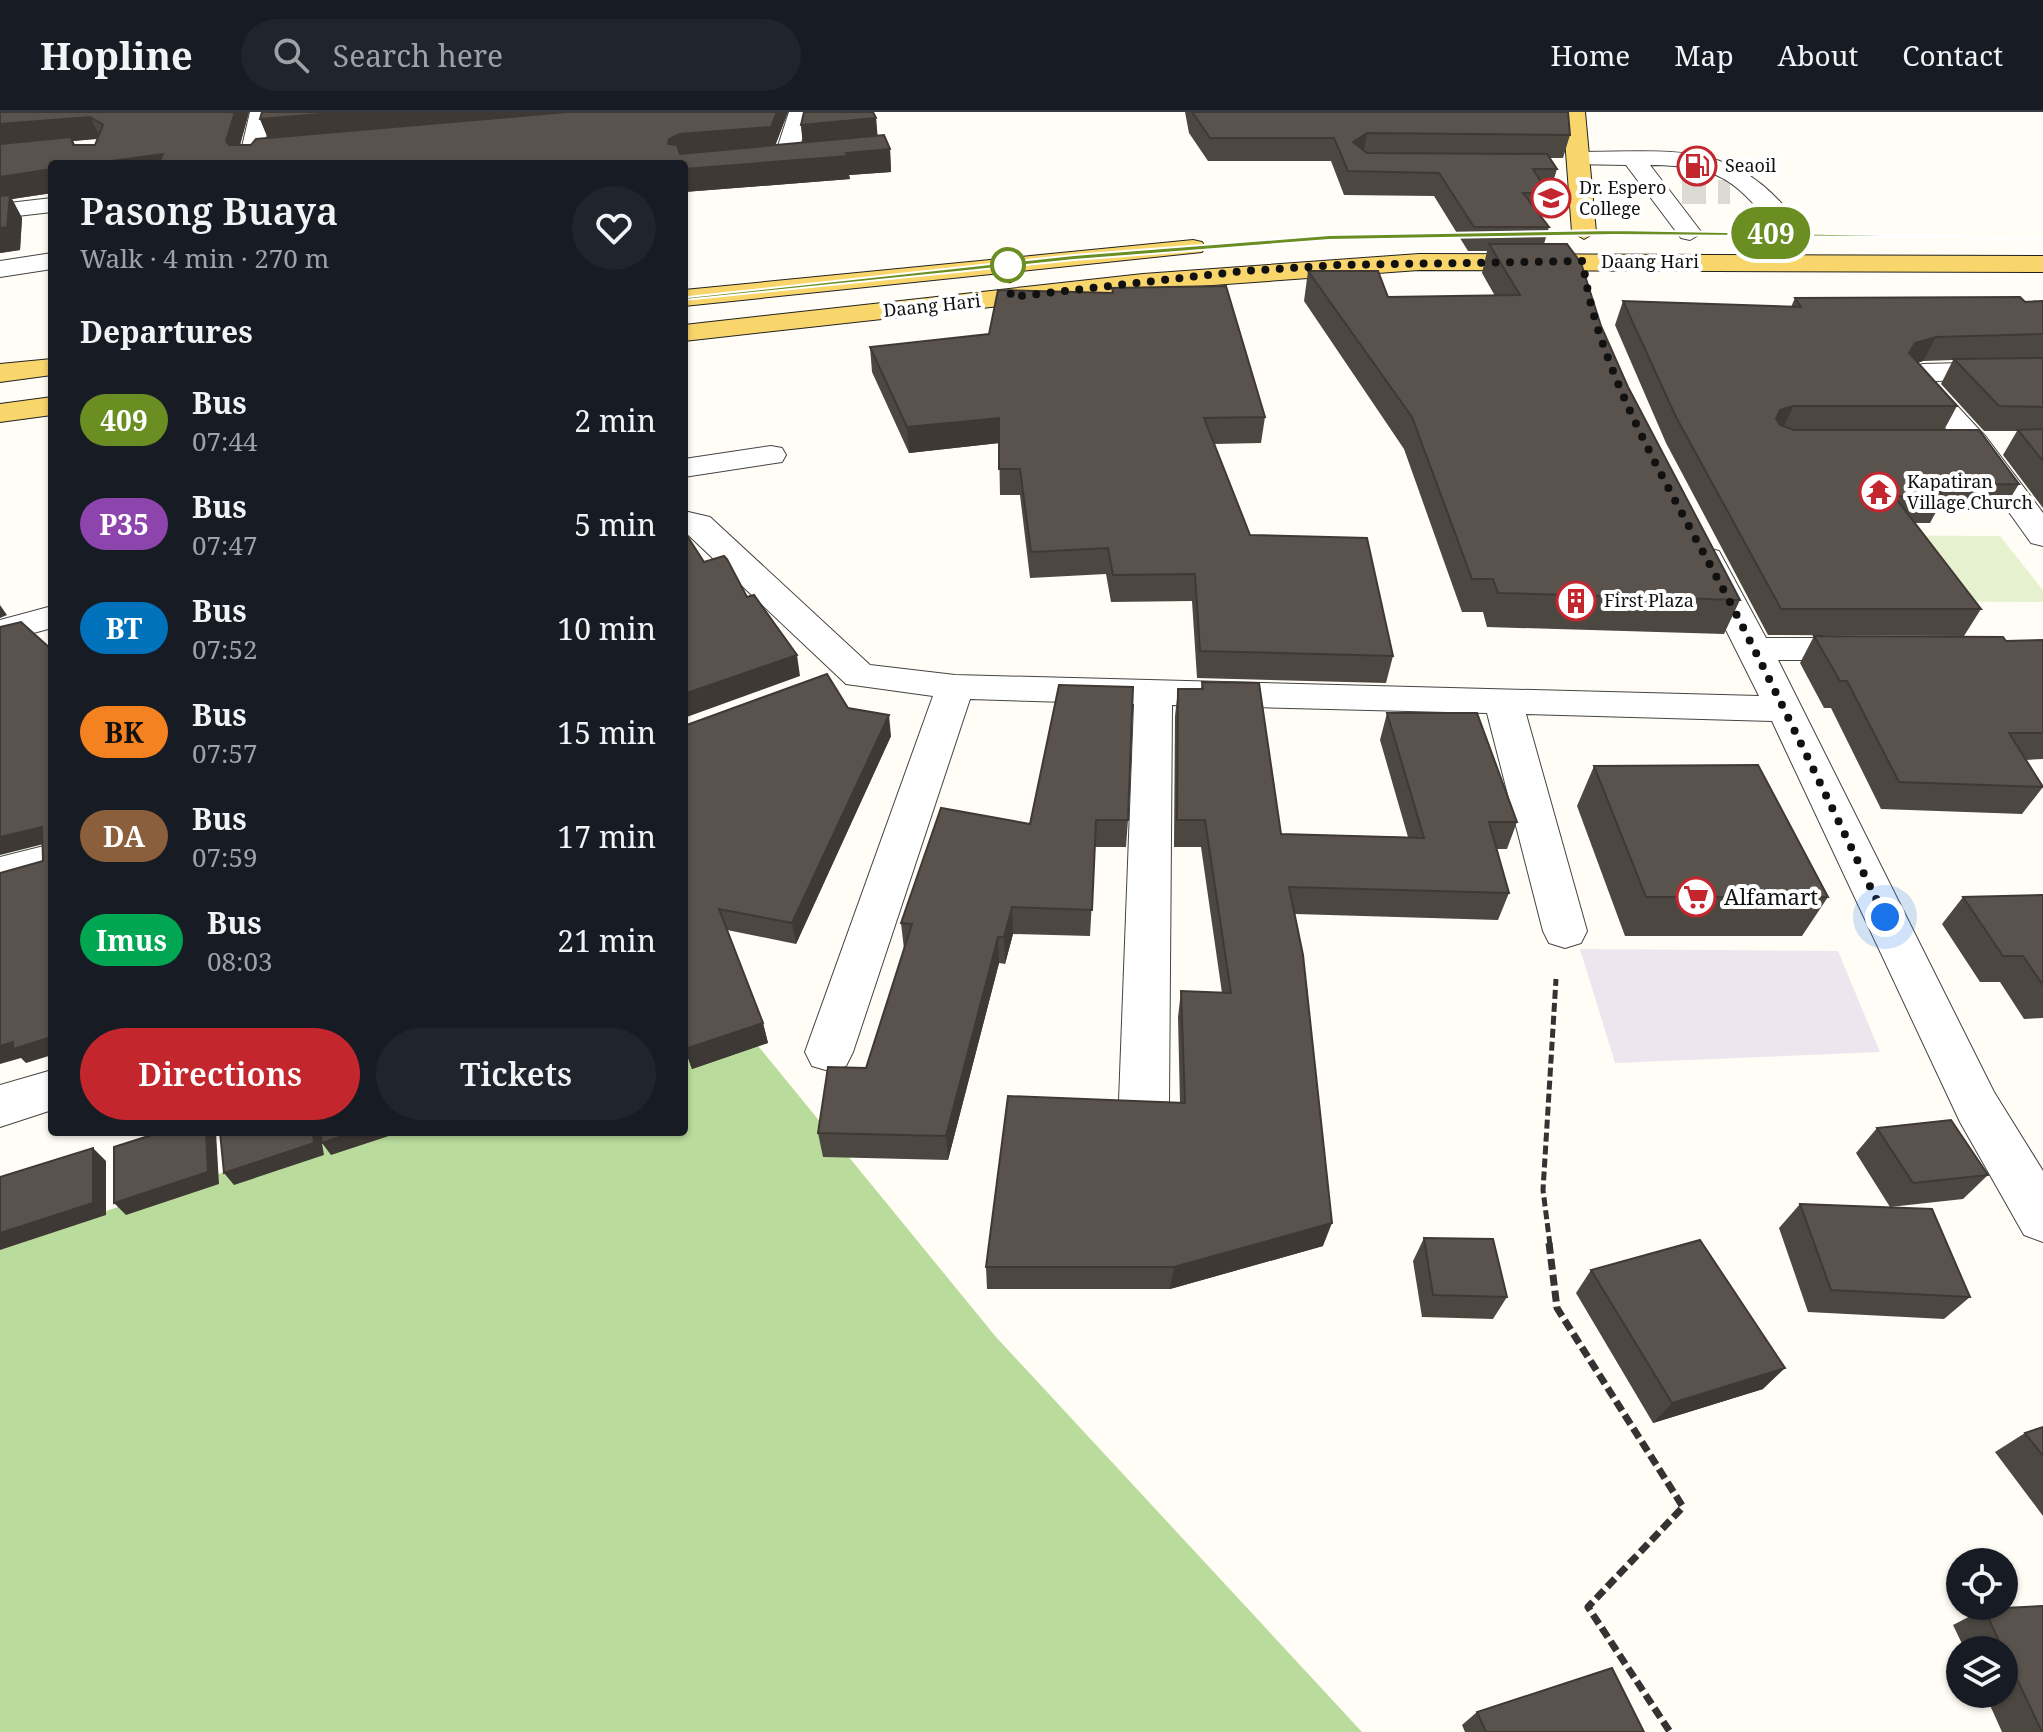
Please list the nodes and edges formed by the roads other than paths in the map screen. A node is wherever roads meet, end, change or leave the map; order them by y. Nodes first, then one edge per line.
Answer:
1 (261, 112) edge
2 (800, 112) edge
3 (1574, 112) edge
4 (282, 150) edge
5 (812, 156) edge
6 (250, 158) edge
7 (785, 158) junction
8 (756, 160) edge
9 (1634, 160) junction
10 (1580, 164) junction
11 (1549, 168) edge
12 (1657, 192) junction
13 (1682, 192) tunnel mouth
14 (48, 205) edge
15 (0, 211) edge
16 (1584, 232) junction
17 (1614, 232) dead end
18 (1553, 233) dead end
19 (1659, 233) dead end
20 (1690, 233) junction
21 (1719, 233) dead end
22 (1763, 233) dead end
23 (1793, 233) junction
24 (1823, 234) dead end
25 (1218, 245) dead end
26 (1583, 261) junction
27 (48, 262) edge
28 (2043, 264) edge
29 (0, 269) edge
30 (1587, 293) edge
31 (688, 298) edge
32 (688, 333) edge
33 (48, 367) edge
34 (2043, 370) edge
35 (0, 373) edge
36 (48, 407) edge
37 (0, 413) edge
38 (1930, 443) edge
39 (1975, 443) junction
40 (2016, 443) edge
41 (771, 455) dead end
42 (688, 467) edge
43 (688, 522) edge
44 (1690, 526) edge
45 (2042, 534) edge
46 (48, 618) edge
47 (0, 631) edge
48 (1754, 649) junction
49 (1901, 649) edge
50 (859, 676) junction
51 (821, 683) edge
52 (955, 687) junction
53 (1153, 692) junction
54 (1503, 701) junction
55 (1785, 709) junction
56 (48, 860) edge
57 (0, 873) edge
58 (1565, 931) road end
59 (829, 1052) dead end
60 (48, 1091) edge
61 (1144, 1101) edge
62 (0, 1106) edge
63 (2043, 1218) edge

1 - 6 street
2 - 7 street
3 - 10 main road
4 - 6 street
5 - 7 street
7 - 8 street
9 - 10 street
9 - 12 street
9 - 23 street
10 - 11 street
10 - 16 main road
12 - 13 street
12 - 20 street
14 - 15 street
16 - 17 main road, Daang Hari
16 - 18 main road, Daang Hari
19 - 20 main road, Daang Hari
20 - 21 main road, Daang Hari
22 - 23 main road
23 - 24 main road
25 - 31 main road, Daang Hari
26 - 28 main road, Daang Hari
26 - 30 street
26 - 32 main road, Daang Hari
27 - 29 street
33 - 35 main road
34 - 39 street
36 - 37 main road
38 - 39 street
39 - 40 street
39 - 45 street
41 - 42 street
43 - 50 street
44 - 48 street
46 - 47 street
48 - 49 street
48 - 55 street
50 - 51 street
50 - 52 street
52 - 53 street
52 - 59 street
53 - 54 street
53 - 61 street
54 - 55 street
54 - 58 street
55 - 63 street
56 - 57 street
60 - 62 street

